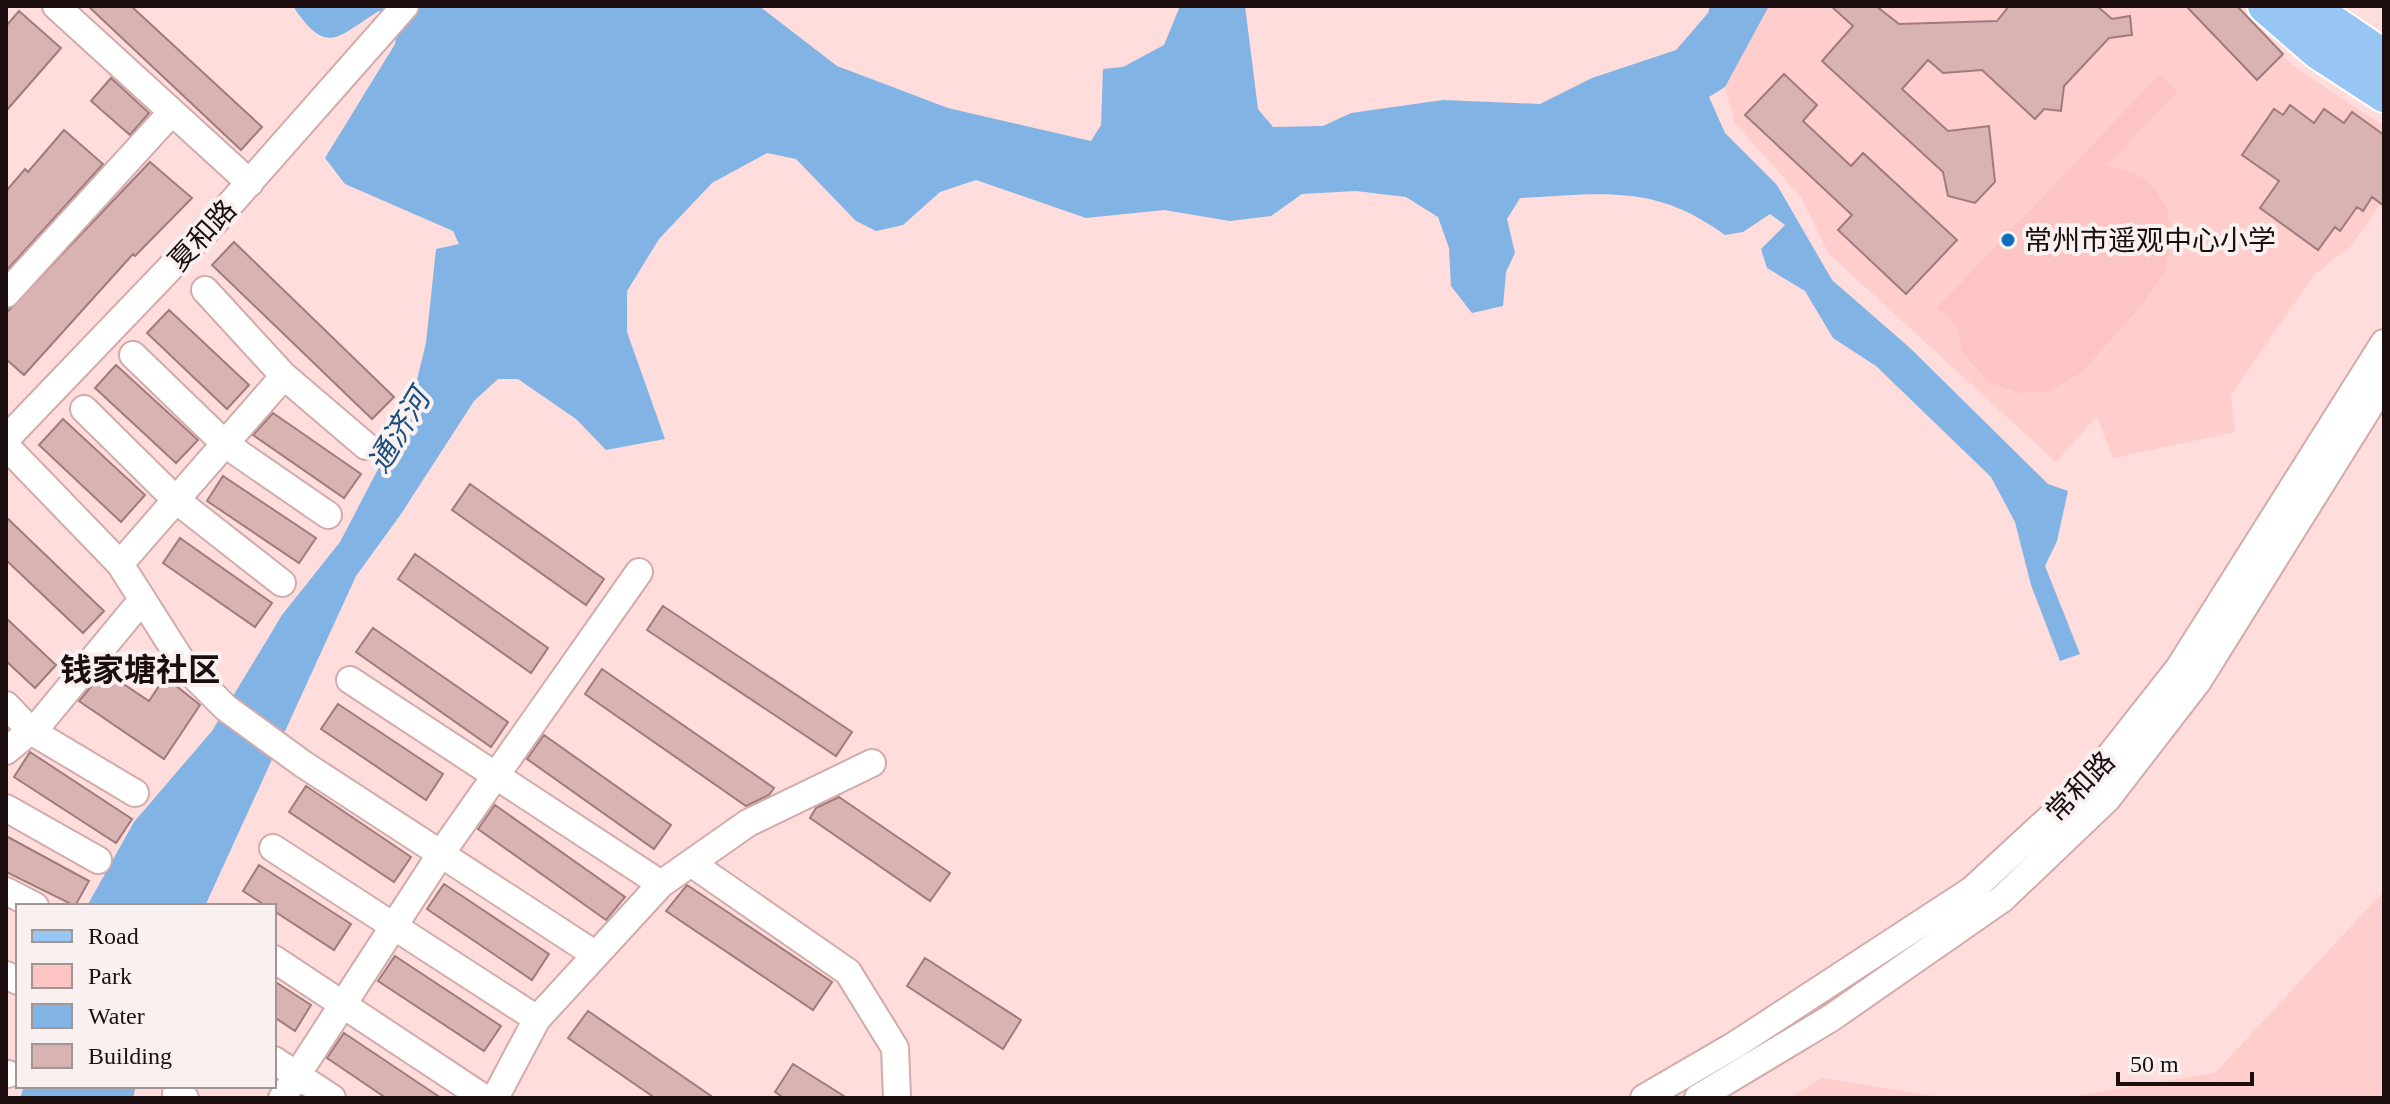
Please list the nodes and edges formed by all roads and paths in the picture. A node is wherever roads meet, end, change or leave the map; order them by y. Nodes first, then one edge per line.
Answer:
1 (56, 6) edge
2 (2265, 6) edge
3 (2309, 6) edge
4 (397, 14) edge
5 (2384, 57) edge
6 (2384, 95) edge
7 (172, 112) junction
8 (250, 183) junction
9 (205, 290) dead end
10 (6, 294) edge
11 (2384, 343) edge
12 (133, 355) dead end
13 (284, 376) junction
14 (2384, 383) edge
15 (84, 409) dead end
16 (6, 439) edge
17 (225, 444) junction
18 (6, 446) edge
19 (366, 446) dead end
20 (176, 500) junction
21 (328, 515) dead end
22 (120, 564) junction
23 (639, 572) dead end
24 (282, 583) dead end
25 (142, 600) junction
26 (350, 680) dead end
27 (6, 705) edge
28 (31, 731) junction
29 (6, 751) edge
30 (872, 763) dead end
31 (495, 776) junction
32 (135, 793) dead end
33 (6, 808) edge
34 (273, 848) dead end
35 (442, 852) junction
36 (98, 860) dead end
37 (691, 863) junction
38 (661, 884) junction
39 (6, 891) edge
40 (31, 904) edge
41 (393, 926) junction
42 (596, 955) junction
43 (276, 960) edge
44 (343, 1004) junction
45 (537, 1019) junction
46 (276, 1061) edge
47 (297, 1075) junction
48 (282, 1098) edge
49 (332, 1098) edge
50 (484, 1098) edge
51 (495, 1098) edge
52 (897, 1098) edge
53 (1644, 1098) edge
54 (1698, 1098) edge

1 - 7 street
2 - 6 main road
3 - 5 main road
4 - 8 street, 夏和路
7 - 8 street
7 - 10 street
8 - 16 street, 夏和路
9 - 13 street
11 - 53 street, 常和路
12 - 17 street
13 - 17 street
13 - 19 street
14 - 54 street, 常和路
15 - 20 street
17 - 20 street
17 - 21 street
18 - 22 street
20 - 22 street
20 - 24 street
22 - 25 street
23 - 31 street
25 - 28 street
25 - 35 street
26 - 31 street
27 - 28 street
28 - 29 street
28 - 32 street
30 - 37 street
31 - 35 street
31 - 38 street
33 - 36 street
34 - 41 street
35 - 41 street
35 - 42 street
37 - 38 street
37 - 52 street
38 - 42 street
39 - 40 street
41 - 44 street
41 - 45 street
42 - 45 street
43 - 44 street
44 - 47 street
44 - 50 street
45 - 51 street
46 - 47 street
47 - 48 street
47 - 49 street

